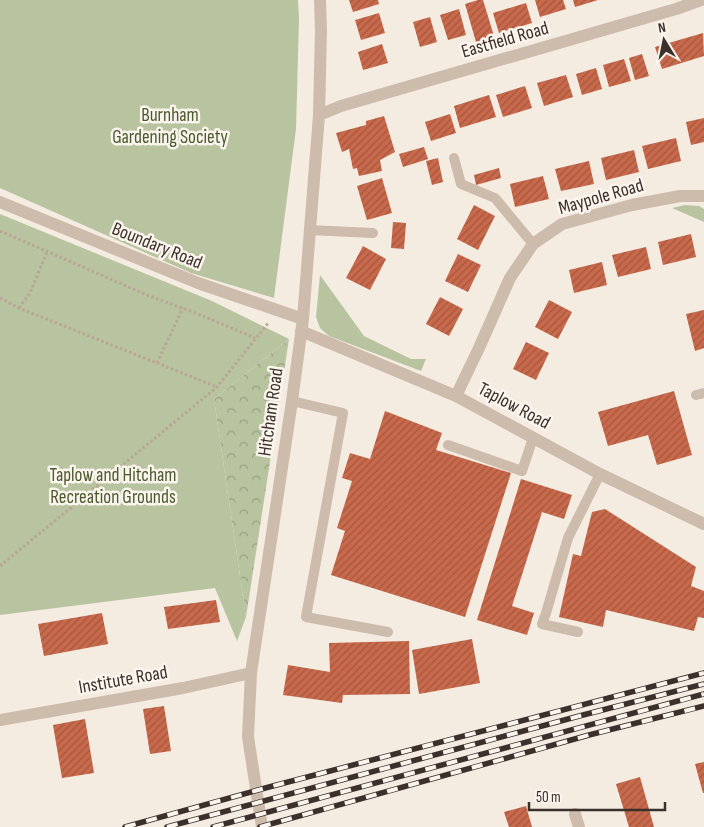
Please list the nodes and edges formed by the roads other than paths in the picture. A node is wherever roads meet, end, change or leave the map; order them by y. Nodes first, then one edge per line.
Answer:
1 (320, 0) edge
2 (701, 0) edge
3 (319, 115) junction
4 (454, 158) dead end
5 (704, 196) edge
6 (0, 202) edge
7 (310, 230) junction
8 (373, 233) dead end
9 (533, 244) junction
10 (302, 325) junction
11 (456, 396) junction
12 (292, 401) junction
13 (533, 438) junction
14 (448, 445) dead end
15 (600, 474) junction
16 (704, 524) edge
17 (388, 632) dead end
18 (578, 632) dead end
19 (251, 673) junction
20 (0, 720) edge
21 (575, 814) dead end
22 (262, 827) edge
23 (579, 827) edge

1 - 3 street, Hitcham Road
2 - 3 street, Eastfield Road
3 - 7 street, Hitcham Road
4 - 9 lane
5 - 9 street, Maypole Road
6 - 10 street, Boundary Road
7 - 8 lane
7 - 10 street, Hitcham Road
9 - 11 street, Maypole Road
10 - 11 street, Taplow Road
10 - 12 street, Hitcham Road
11 - 13 street, Taplow Road
12 - 17 lane
12 - 19 street, Hitcham Road
13 - 14 lane
13 - 15 street, Taplow Road
15 - 16 street, Taplow Road
15 - 18 lane
19 - 20 street, Institute Road
19 - 22 street, Hitcham Road
21 - 23 street

